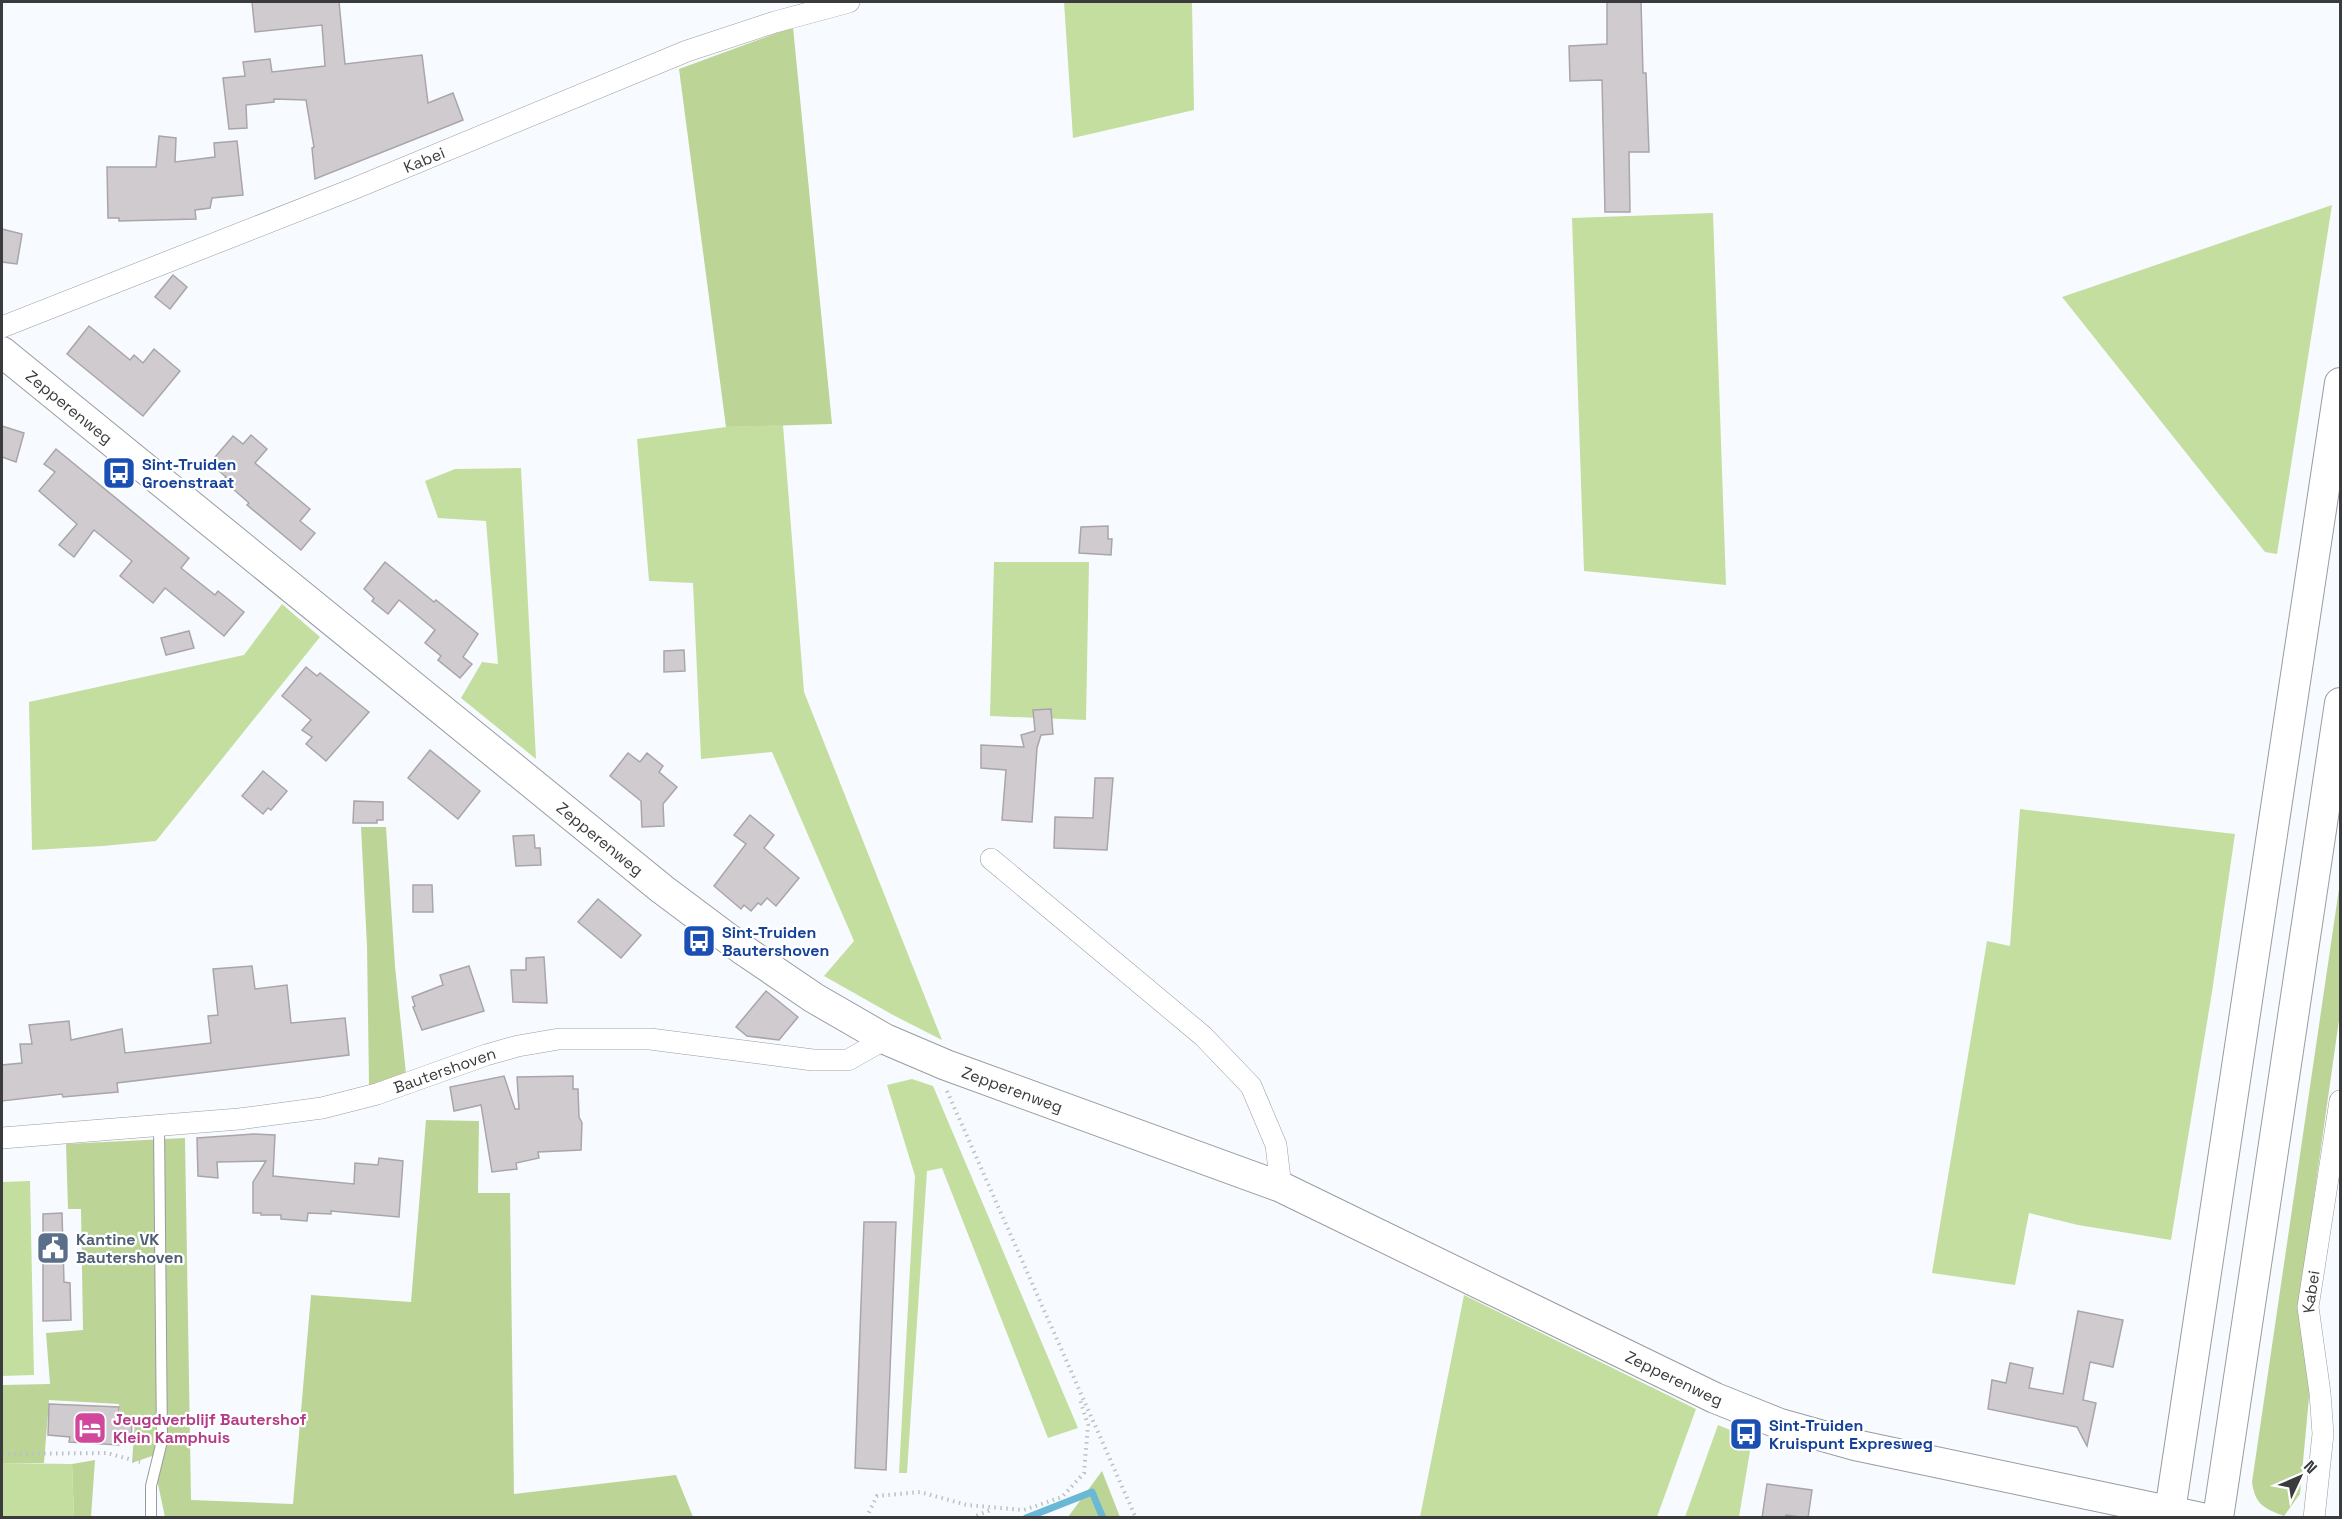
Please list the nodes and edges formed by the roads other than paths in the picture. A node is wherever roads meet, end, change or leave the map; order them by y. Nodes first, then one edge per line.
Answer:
1 (849, 2) edge
2 (2, 327) edge
3 (2, 352) edge
4 (2340, 383) edge
5 (2340, 703) edge
6 (991, 860) dead end
7 (885, 1039) junction
8 (2340, 1101) edge
9 (159, 1125) junction
10 (2, 1138) edge
11 (1281, 1187) junction
12 (2169, 1515) edge
13 (151, 1518) edge
14 (2200, 1518) edge
15 (2218, 1518) edge
16 (2314, 1518) edge

1 - 2 street, Kabei
3 - 7 street, Zepperenweg
4 - 12 street
5 - 15 street
6 - 11 street
7 - 9 street, Bautershoven
7 - 11 street, Zepperenweg
8 - 16 street, Kabei
9 - 10 street, Bautershoven
9 - 13 lane
11 - 12 street, Zepperenweg
12 - 14 street, Zepperenweg

